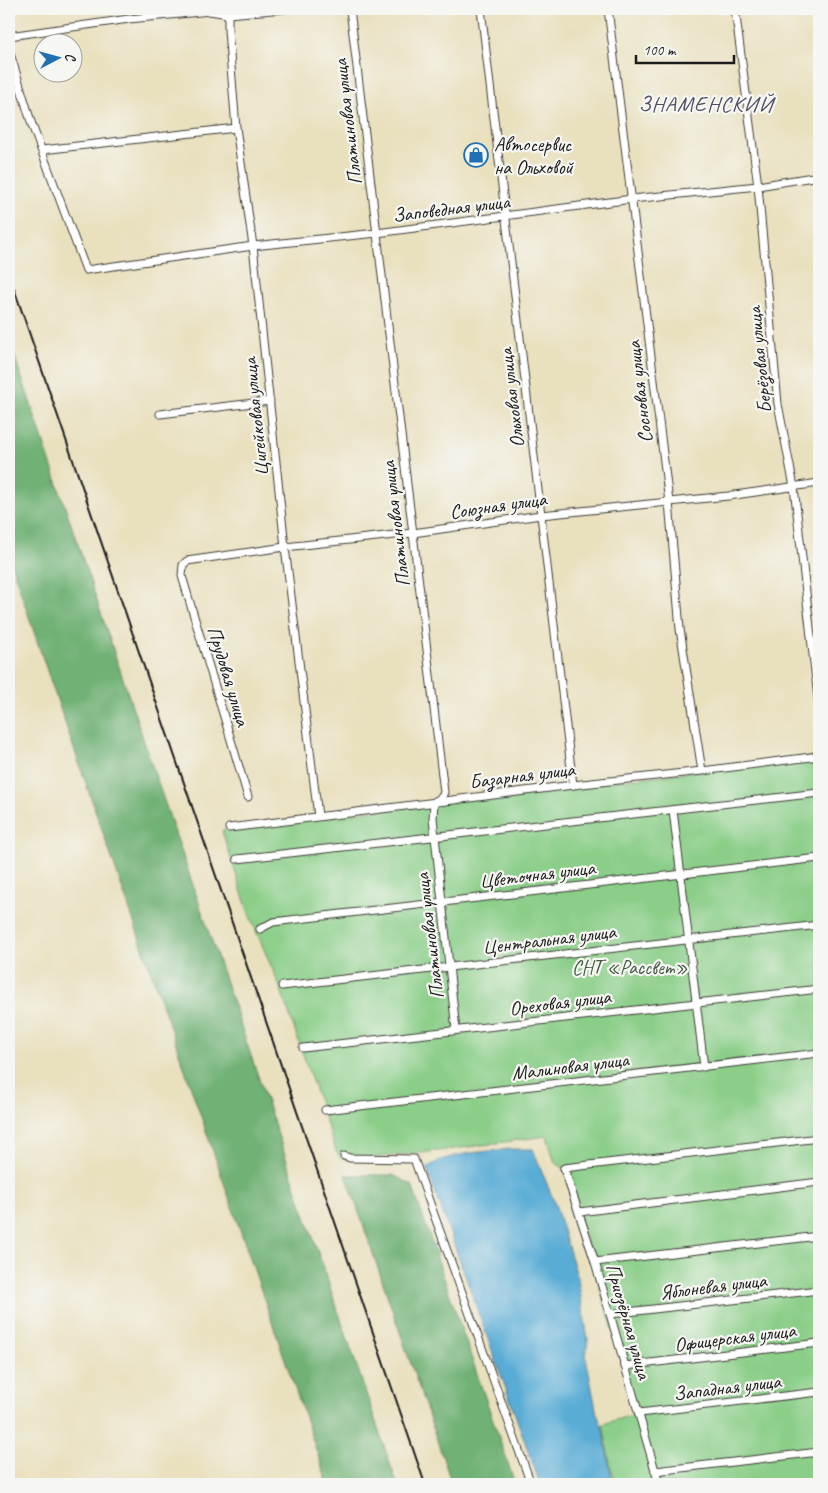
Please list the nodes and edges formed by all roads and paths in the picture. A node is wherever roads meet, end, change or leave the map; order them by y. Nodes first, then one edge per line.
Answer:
1 (283, 9) edge
2 (350, 9) edge
3 (480, 9) edge
4 (608, 9) edge
5 (735, 9) edge
6 (228, 14) junction
7 (9, 36) edge
8 (9, 50) edge
9 (236, 128) junction
10 (42, 150) junction
11 (819, 176) edge
12 (758, 186) junction
13 (632, 199) junction
14 (506, 217) junction
15 (377, 233) junction
16 (254, 246) junction
17 (270, 401) junction
18 (160, 414) dead end
19 (819, 483) edge
20 (794, 487) junction
21 (669, 502) junction
22 (541, 515) junction
23 (413, 533) junction
24 (285, 547) junction
25 (182, 565) joint
26 (819, 707) edge
27 (819, 756) edge
28 (702, 771) junction
29 (573, 784) junction
30 (819, 793) edge
31 (248, 797) dead end
32 (434, 802) junction
33 (673, 810) junction
34 (318, 816) junction
35 (229, 828) dead end
36 (434, 837) junction
37 (819, 858) edge
38 (237, 859) dead end
39 (680, 874) junction
40 (441, 902) junction
41 (819, 925) edge
42 (260, 929) dead end
43 (689, 940) junction
44 (450, 967) junction
45 (282, 986) dead end
46 (819, 989) edge
47 (697, 1003) junction
48 (456, 1030) junction
49 (304, 1048) dead end
50 (819, 1053) edge
51 (704, 1067) junction
52 (325, 1110) dead end
53 (819, 1138) edge
54 (344, 1156) dead end
55 (819, 1182) edge
56 (579, 1212) junction
57 (819, 1236) edge
58 (595, 1262) junction
59 (819, 1290) edge
60 (610, 1314) junction
61 (819, 1343) edge
62 (625, 1366) junction
63 (819, 1392) edge
64 (639, 1413) junction
65 (819, 1452) edge
66 (655, 1472) junction
67 (531, 1484) edge
68 (659, 1484) edge

1 - 6 street
2 - 15 street, Платиновая улица
3 - 14 street, Ольховая улица
4 - 13 street, Сосновая улица
5 - 12 street, Берёзовая улица
6 - 7 street
6 - 9 street, Цигейковая улица
8 - 10 street
9 - 10 street
9 - 16 street, Цигейковая улица
10 - 16 street, Заповедная улица
11 - 12 street, Заповедная улица
12 - 13 street, Заповедная улица
12 - 20 street, Берёзовая улица
13 - 14 street, Заповедная улица
13 - 21 street, Сосновая улица
14 - 15 street, Заповедная улица
14 - 22 street, Ольховая улица
15 - 16 street, Заповедная улица
15 - 23 street, Платиновая улица
16 - 17 street, Цигейковая улица
17 - 18 street
17 - 24 street, Цигейковая улица
19 - 20 street, Союзная улица
20 - 21 street, Союзная улица
20 - 26 street, Берёзовая улица
21 - 22 street, Союзная улица
21 - 28 street, Сосновая улица
22 - 23 street, Союзная улица
22 - 29 street, Ольховая улица
23 - 24 street, Союзная улица
23 - 32 street, Платиновая улица
24 - 25 street, Союзная улица
24 - 34 street, Цигейковая улица
25 - 31 street, Прудовая улица
27 - 28 street, Базарная улица
28 - 29 street, Базарная улица
29 - 32 street, Базарная улица
30 - 33 street
32 - 34 street, Базарная улица
32 - 36 street, Платиновая улица
33 - 36 street
33 - 39 street
34 - 35 street, Базарная улица
36 - 38 street
36 - 40 street, Платиновая улица
37 - 39 street, Цветочная улица
39 - 40 street, Цветочная улица
39 - 43 street
40 - 42 street, Цветочная улица
40 - 44 street, Платиновая улица
41 - 43 street, Центральная улица
43 - 44 street, Центральная улица
43 - 47 street
44 - 45 street, Центральная улица
44 - 48 street, Платиновая улица
46 - 47 street, Ореховая улица
47 - 48 street, Ореховая улица
47 - 51 street
48 - 49 street, Ореховая улица
50 - 51 street, Малиновая улица
51 - 52 street, Малиновая улица
53 - 56 street, Приозёрная улица
54 - 67 street
55 - 56 street
56 - 58 street, Приозёрная улица
57 - 58 street
58 - 60 street, Приозёрная улица
59 - 60 street, Яблоневая улица
60 - 62 street, Приозёрная улица
61 - 62 street, Офицерская улица
62 - 64 street, Приозёрная улица
63 - 64 street, Западная улица
64 - 66 street, Приозёрная улица
65 - 66 street
66 - 68 street, Приозёрная улица

